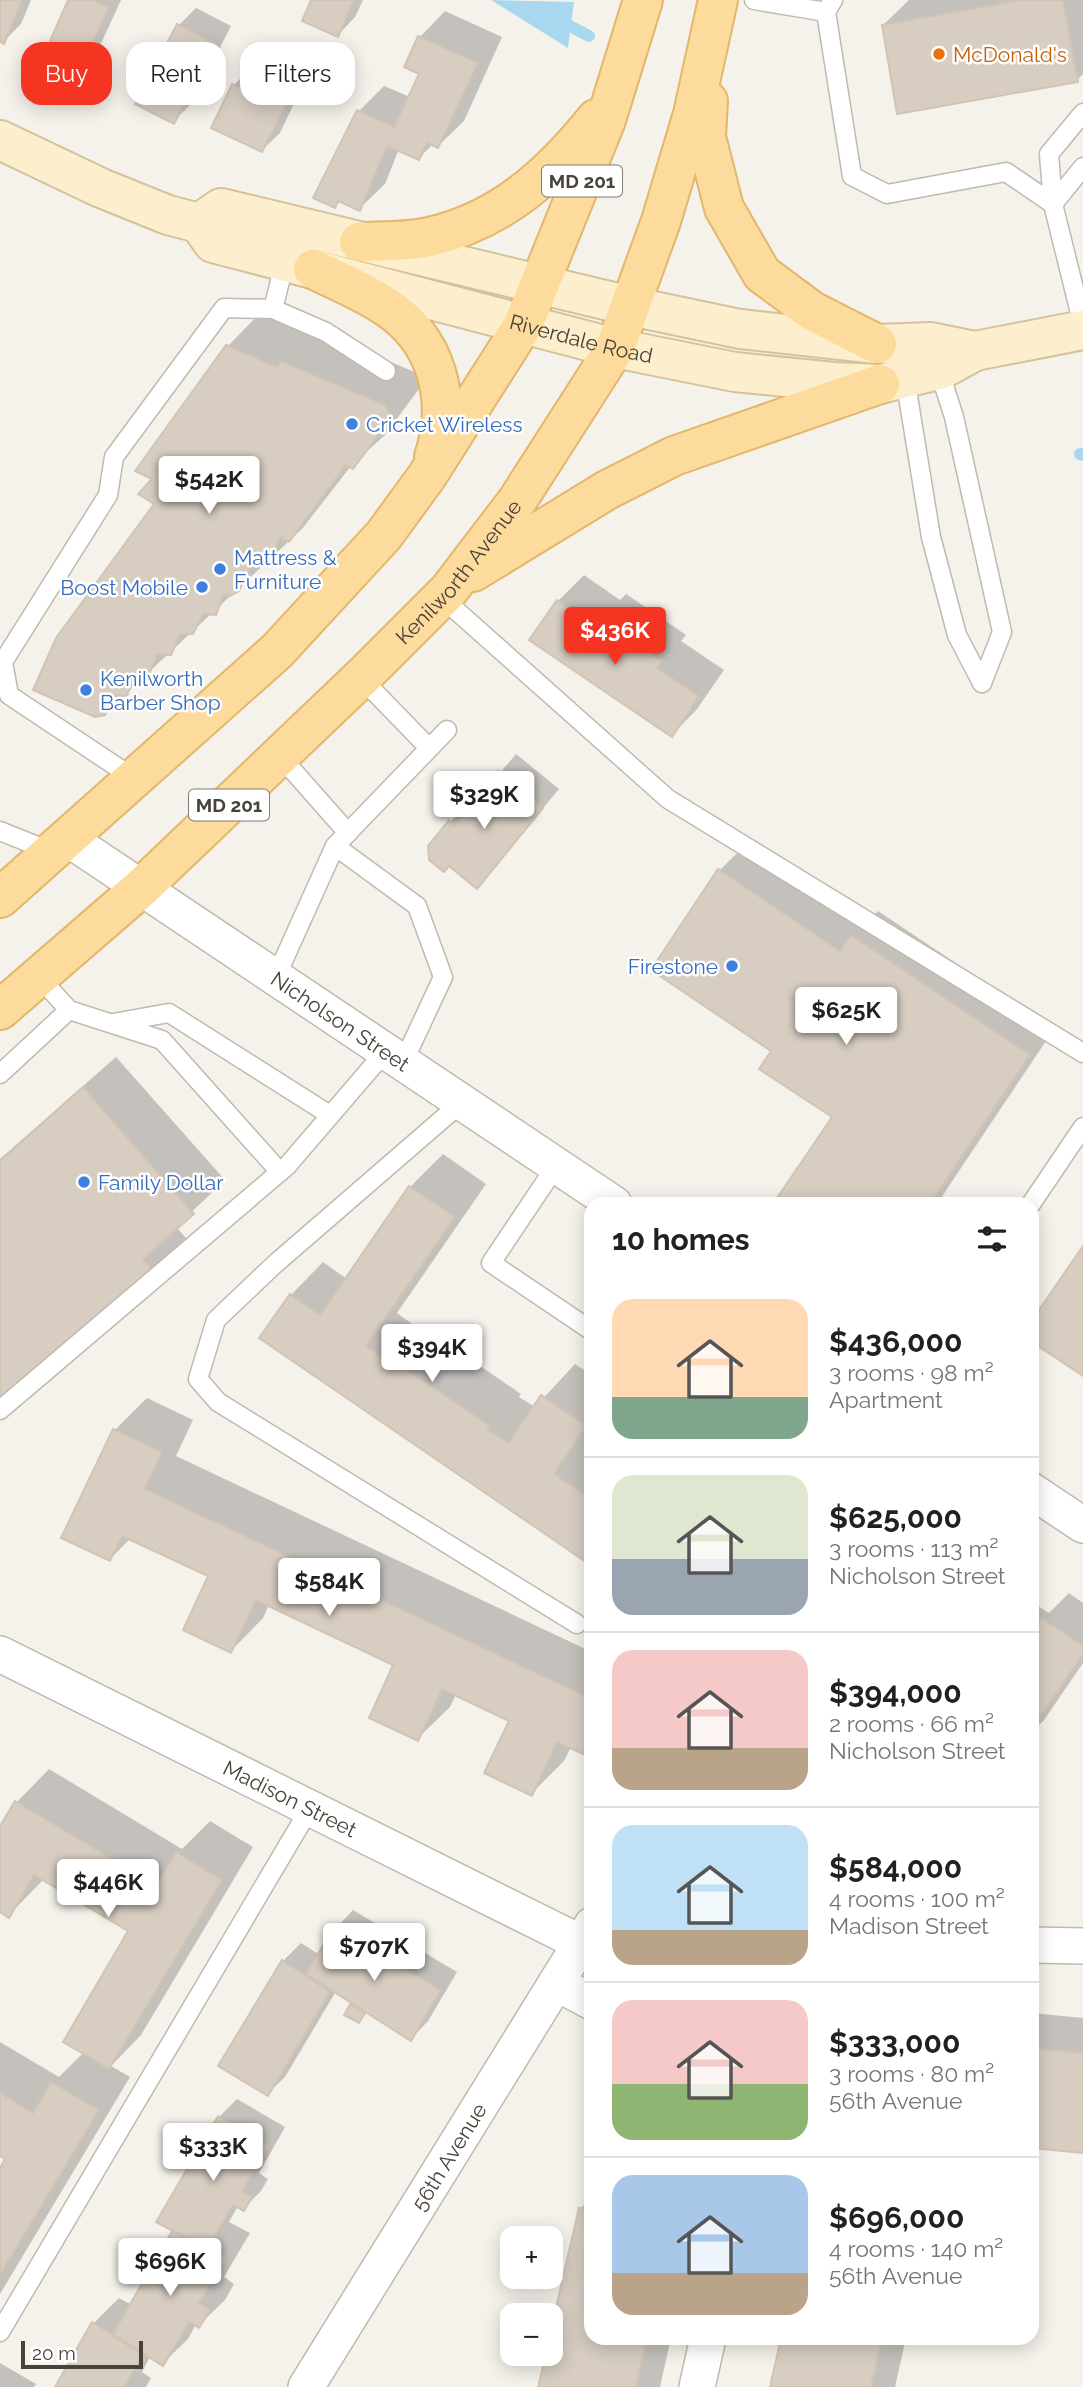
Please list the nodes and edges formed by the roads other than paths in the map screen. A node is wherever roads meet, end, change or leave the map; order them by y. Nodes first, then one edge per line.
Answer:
1 (643, 0) edge
2 (718, 0) edge
3 (754, 0) edge
4 (830, 6) edge
5 (711, 43) junction
6 (621, 78) junction
7 (1083, 113) edge
8 (0, 140) edge
9 (1083, 167) edge
10 (1053, 204) junction
11 (198, 223) junction
12 (359, 242) junction
13 (299, 265) junction
14 (540, 282) junction
15 (630, 306) junction
16 (273, 309) junction
17 (523, 325) junction
18 (1083, 328) edge
19 (877, 344) junction
20 (615, 348) junction
21 (975, 351) junction
22 (386, 371) dead end
23 (908, 378) junction
24 (427, 476) junction
25 (445, 594) junction
26 (361, 678) junction
27 (4, 702) edge
28 (447, 730) dead end
29 (429, 748) junction
30 (280, 756) junction
31 (135, 779) junction
32 (0, 831) edge
33 (348, 833) junction
34 (60, 845) junction
35 (335, 846) junction
36 (141, 888) junction
37 (0, 898) edge
38 (39, 977) junction
39 (275, 979) junction
40 (0, 1010) edge
41 (69, 1010) junction
42 (109, 1024) junction
43 (1083, 1053) edge
44 (393, 1059) junction
45 (0, 1074) edge
46 (461, 1103) junction
47 (330, 1115) junction
48 (1083, 1128) edge
49 (556, 1166) junction
50 (281, 1172) junction
51 (603, 1197) edge
52 (1036, 1197) edge
53 (584, 1326) edge
54 (0, 1410) edge
55 (1039, 1496) edge
56 (1083, 1525) edge
57 (577, 1624) dead end
58 (0, 1654) edge
59 (310, 1808) junction
60 (584, 1933) edge
61 (584, 1937) edge
62 (1039, 1945) edge
63 (1083, 1946) edge
64 (556, 1983) junction
65 (584, 1998) edge
66 (0, 2332) edge
67 (706, 2345) edge
68 (306, 2387) edge
69 (697, 2387) edge

1 - 6 main road, MD 201
2 - 5 main road, Kenilworth Avenue / MD 201
3 - 4 lane
4 - 10 lane
5 - 15 main road, Kenilworth Avenue / MD 201
5 - 19 main road
6 - 12 main road
6 - 14 main road, MD 201
7 - 10 lane
8 - 11 street, Riverdale Road
9 - 10 lane
10 - 18 lane
11 - 12 street, Riverdale Road
11 - 13 street, Riverdale Road
12 - 14 street, Riverdale Road
13 - 16 lane
13 - 17 street, Riverdale Road
13 - 24 main road
14 - 15 street, Riverdale Road
14 - 17 main road, MD 201
15 - 19 street, Riverdale Road
15 - 20 main road, Kenilworth Avenue / MD 201
16 - 22 lane
16 - 27 lane
17 - 20 street, Riverdale Road
17 - 24 main road, MD 201
18 - 21 street, Riverdale Road
19 - 21 street, Riverdale Road
20 - 23 street, Riverdale Road
20 - 25 main road, Kenilworth Avenue / MD 201
21 - 23 street, Riverdale Road
23 - 23 lane
23 - 25 main road
24 - 31 main road, MD 201
25 - 26 main road, Kenilworth Avenue / MD 201
25 - 43 lane
26 - 29 lane
26 - 30 main road, Kenilworth Avenue / MD 201
27 - 31 lane
28 - 29 lane
29 - 33 lane
30 - 33 lane
30 - 36 main road, Kenilworth Avenue / MD 201
31 - 34 main road, MD 201
32 - 34 lane
33 - 35 lane
34 - 36 street, Nicholson Street
34 - 37 main road, MD 201
35 - 39 lane
35 - 44 lane
36 - 38 main road, Kenilworth Avenue / MD 201
36 - 39 street, Nicholson Street
38 - 40 main road, Kenilworth Avenue / MD 201
38 - 41 lane
39 - 44 street, Nicholson Street
41 - 42 lane
41 - 45 lane
42 - 47 lane
42 - 50 lane
44 - 46 street, Nicholson Street
44 - 47 lane
46 - 49 street, Nicholson Street
46 - 57 lane
47 - 50 lane
48 - 52 lane
49 - 51 street, Nicholson Street
49 - 53 lane
50 - 54 lane
55 - 56 street
58 - 59 street, Madison Street
59 - 60 street, Madison Street
59 - 66 lane
61 - 64 street, 56th Avenue
62 - 63 street
64 - 65 street
64 - 68 street, 56th Avenue
67 - 69 street

